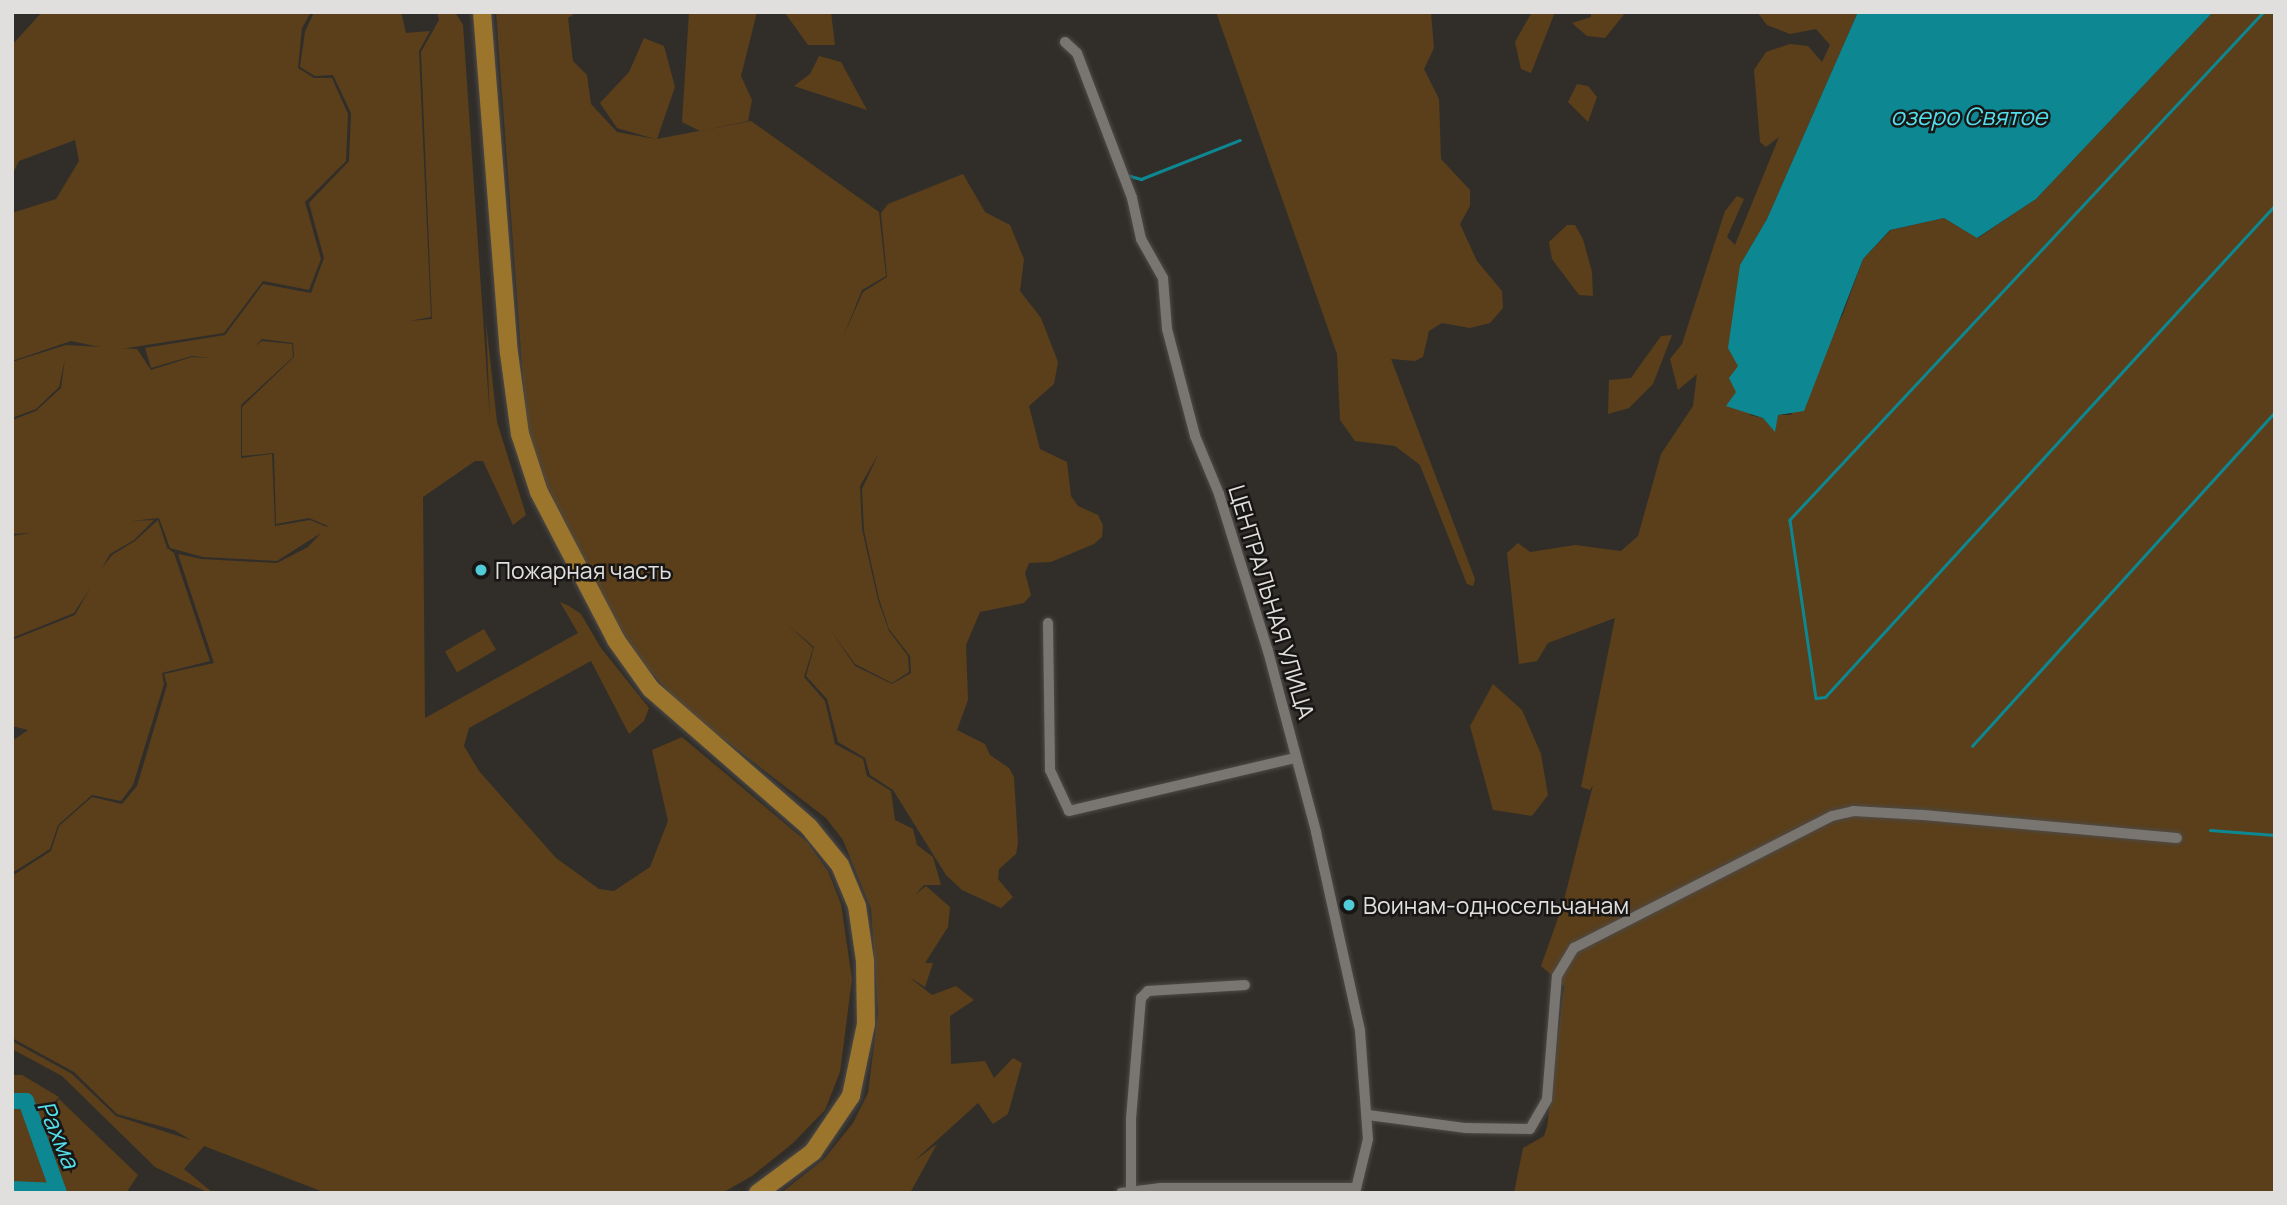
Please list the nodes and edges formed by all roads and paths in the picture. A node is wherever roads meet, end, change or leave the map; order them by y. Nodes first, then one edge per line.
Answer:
1 (482, 12) edge
2 (1065, 42) dead end
3 (1048, 623) dead end
4 (1295, 758) junction
5 (2177, 838) dead end
6 (1245, 985) dead end
7 (1368, 1115) junction
8 (1126, 1191) edge
9 (1354, 1191) edge
10 (758, 1193) edge

1 - 10 main road
2 - 4 street, ЦЕНТРАЛЬНАЯ УЛИЦА
3 - 4 street
4 - 7 street, ЦЕНТРАЛЬНАЯ УЛИЦА
5 - 7 street
6 - 8 street
7 - 9 street, ЦЕНТРАЛЬНАЯ УЛИЦА
8 - 9 street

